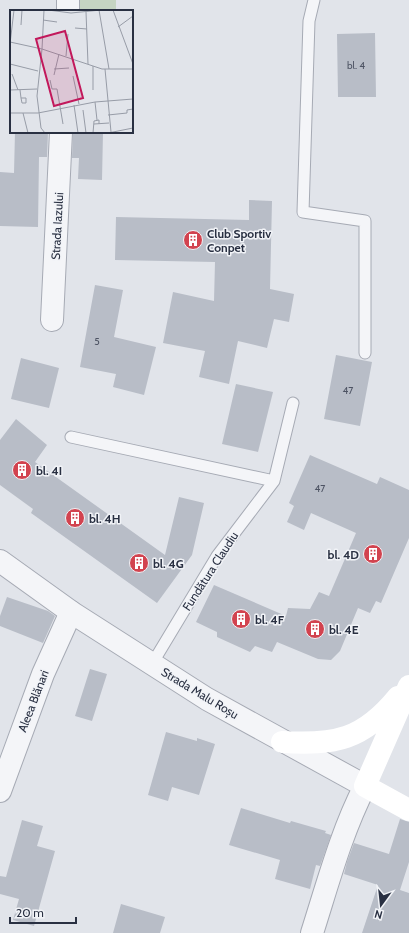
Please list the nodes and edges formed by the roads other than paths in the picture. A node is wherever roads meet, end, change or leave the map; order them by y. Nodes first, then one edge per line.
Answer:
1 (314, 0) edge
2 (62, 133) edge
3 (52, 320) dead end
4 (365, 353) dead end
5 (293, 403) dead end
6 (71, 437) dead end
7 (274, 481) junction
8 (0, 561) edge
9 (71, 612) junction
10 (152, 664) junction
11 (409, 685) edge
12 (282, 742) junction
13 (365, 786) junction
14 (0, 791) edge
15 (409, 810) edge
16 (312, 933) edge

1 - 4 lane
2 - 3 street, Strada Iazului
5 - 7 lane, Fundătura Claudiu
6 - 7 lane
7 - 10 lane, Fundătura Claudiu
8 - 9 street, Strada Malu Roșu
9 - 10 street, Strada Malu Roșu
9 - 14 street, Aleea Blănari
10 - 12 street, Strada Malu Roșu
11 - 12 main road
11 - 13 main road
12 - 13 street, Strada Malu Roșu
13 - 15 main road, Strada Malu Roșu
13 - 16 street

